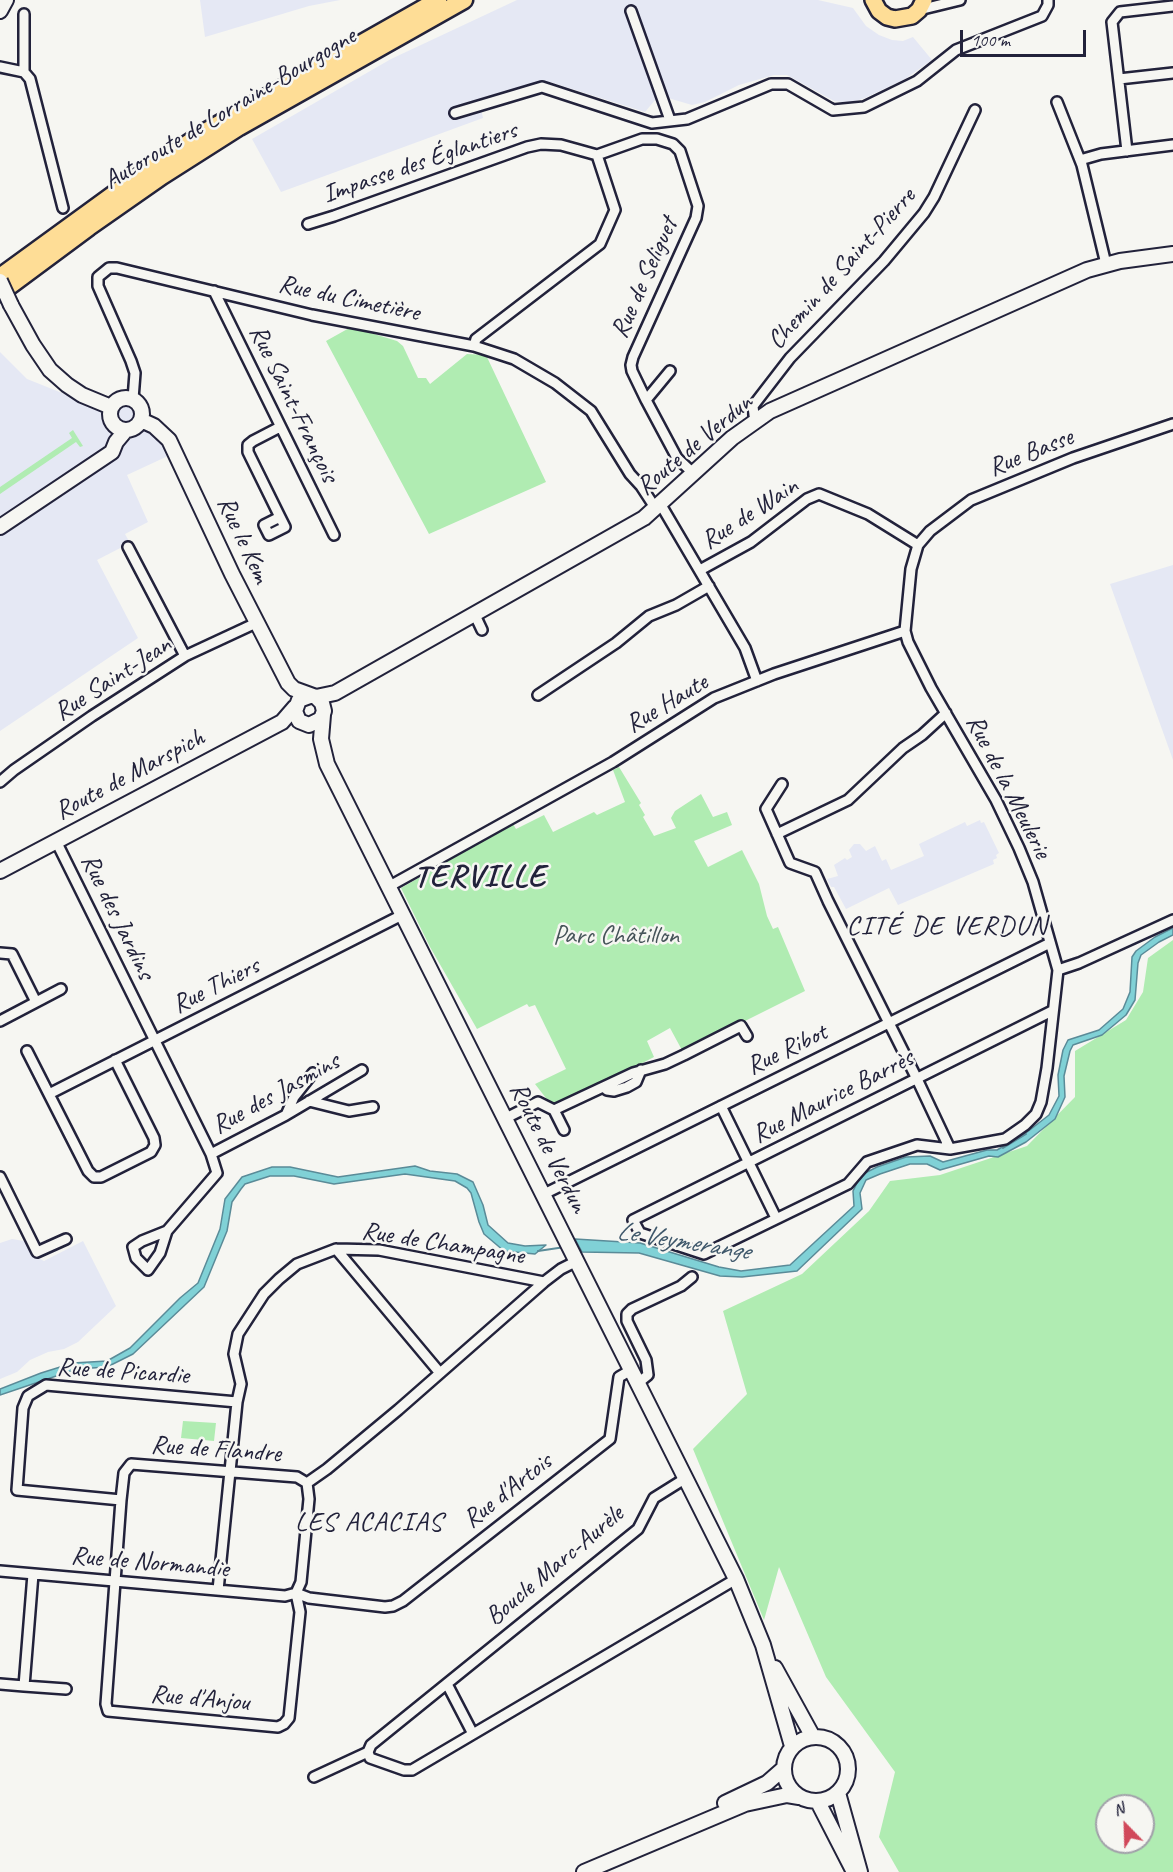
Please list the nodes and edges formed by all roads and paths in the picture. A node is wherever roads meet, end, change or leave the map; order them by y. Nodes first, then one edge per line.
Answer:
1 (6, 0) edge
2 (438, 0) edge
3 (464, 0) edge
4 (873, 0) edge
5 (960, 0) edge
6 (1048, 0) edge
7 (922, 5) edge
8 (1173, 6) edge
9 (0, 11) edge
10 (632, 11) dead end
11 (24, 14) dead end
12 (0, 67) edge
13 (24, 72) junction
14 (1173, 73) edge
15 (1119, 79) junction
16 (1057, 102) dead end
17 (975, 110) dead end
18 (455, 112) dead end
19 (670, 120) junction
20 (1173, 145) edge
21 (1127, 151) junction
22 (597, 155) junction
23 (1080, 160) junction
24 (63, 208) dead end
25 (308, 224) dead end
26 (1173, 254) edge
27 (1106, 264) junction
28 (0, 279) edge
29 (214, 291) junction
30 (5, 299) edge
31 (474, 346) junction
32 (670, 370) dead end
33 (133, 399) junction
34 (646, 400) junction
35 (111, 407) junction
36 (756, 419) junction
37 (141, 420) junction
38 (1173, 424) edge
39 (280, 427) junction
40 (121, 428) junction
41 (693, 473) junction
42 (658, 507) junction
43 (280, 517) dead end
44 (0, 527) edge
45 (334, 535) dead end
46 (918, 544) junction
47 (128, 547) dead end
48 (700, 570) junction
49 (709, 586) junction
50 (474, 613) junction
51 (256, 623) junction
52 (483, 630) dead end
53 (905, 631) junction
54 (185, 656) junction
55 (757, 681) junction
56 (294, 689) junction
57 (335, 693) junction
58 (537, 695) dead end
59 (313, 697) junction
60 (323, 713) junction
61 (945, 713) junction
62 (300, 714) junction
63 (321, 739) junction
64 (0, 782) edge
65 (782, 784) dead end
66 (777, 834) junction
67 (56, 841) junction
68 (0, 871) edge
69 (388, 886) junction
70 (402, 915) junction
71 (1173, 920) edge
72 (1050, 943) junction
73 (0, 953) edge
74 (1058, 970) junction
75 (61, 989) dead end
76 (36, 1002) junction
77 (1052, 1011) junction
78 (0, 1021) edge
79 (889, 1023) junction
80 (747, 1036) dead end
81 (155, 1040) junction
82 (27, 1051) dead end
83 (115, 1060) junction
84 (362, 1070) dead end
85 (313, 1073) dead end
86 (917, 1079) junction
87 (49, 1094) junction
88 (309, 1101) junction
89 (721, 1106) junction
90 (373, 1107) dead end
91 (555, 1110) junction
92 (286, 1115) junction
93 (506, 1118) junction
94 (564, 1130) dead end
95 (950, 1149) junction
96 (211, 1154) junction
97 (748, 1163) junction
98 (0, 1177) edge
99 (544, 1194) junction
100 (776, 1218) junction
101 (167, 1232) dead end
102 (66, 1239) dead end
103 (336, 1249) junction
104 (577, 1261) junction
105 (692, 1277) dead end
106 (544, 1282) junction
107 (632, 1370) junction
108 (440, 1373) junction
109 (638, 1383) junction
110 (237, 1402) junction
111 (229, 1473) junction
112 (686, 1478) junction
113 (307, 1483) junction
114 (121, 1500) junction
115 (0, 1571) edge
116 (33, 1574) junction
117 (736, 1579) junction
118 (116, 1581) junction
119 (218, 1590) junction
120 (296, 1593) junction
121 (763, 1645) junction
122 (0, 1684) edge
123 (447, 1684) junction
124 (24, 1686) junction
125 (66, 1689) dead end
126 (473, 1734) junction
127 (813, 1737) junction
128 (792, 1746) junction
129 (368, 1752) junction
130 (783, 1769) junction
131 (314, 1777) dead end
132 (838, 1792) junction
133 (799, 1797) junction
134 (818, 1802) junction
135 (622, 1856) junction
136 (584, 1872) edge
137 (854, 1872) edge
138 (860, 1872) edge

1 - 9 main road
2 - 28 highway, Autoroute de Lorraine-Bourgogne
3 - 30 highway, Autoroute de Lorraine-Bourgogne
4 - 7 main road
5 - 7 street
6 - 19 street
8 - 15 street
10 - 19 street
11 - 13 street
12 - 13 street
13 - 24 street
14 - 15 street
15 - 21 street
16 - 23 street
17 - 36 street, Chemin de Saint-Pierre
18 - 19 street
20 - 21 street
21 - 23 street
22 - 25 street, Impasse des Églantiers
22 - 31 street
22 - 34 street, Rue de Seliguet
23 - 27 street
26 - 27 main road, Route de Verdun
27 - 36 main road, Route de Verdun
28 - 30 main road, bridge
29 - 31 street, Rue du Cimetière
29 - 33 street, Rue du Cimetière
29 - 39 street, Rue Saint-François
30 - 35 main road
31 - 42 street, Rue du Cimetière
32 - 34 street
33 - 35 main road
33 - 37 main road
34 - 41 street, Rue de Seliguet
35 - 40 main road
36 - 41 main road, Route de Verdun
37 - 40 main road
37 - 51 main road, Rue le Kem
38 - 46 street, Rue Basse
39 - 43 street
39 - 45 street, Rue Saint-François
40 - 44 main road
41 - 42 main road, Route de Verdun
42 - 48 street, Rue du Cimetière
42 - 50 main road, Route de Verdun
46 - 48 street, Rue de Wain
46 - 53 street
47 - 54 street
48 - 49 street, Rue du Cimetière
49 - 55 street, Rue du Cimetière
49 - 58 street
50 - 52 street
50 - 57 main road, Route de Verdun
51 - 54 street, Rue Saint-Jean
51 - 56 main road, Rue le Kem
53 - 55 street, Rue Haute
53 - 61 street, Rue de la Meulerie
54 - 64 street, Rue Saint-Jean
55 - 69 street, Rue Haute
56 - 59 main road
56 - 62 main road, Rue le Kem
57 - 59 main road, Route de Verdun
57 - 60 main road, Route de Verdun
59 - 60 main road
59 - 62 main road
60 - 62 main road
60 - 63 main road, Route de Verdun
61 - 66 street
61 - 72 street, Rue de la Meulerie
62 - 63 main road, Route de Verdun
62 - 67 main road, Route de Marspich
63 - 69 main road, Route de Verdun
65 - 66 street
66 - 79 street
67 - 68 main road, Route de Marspich
67 - 81 street, Rue des Jardins
69 - 70 main road, Route de Verdun
70 - 81 street, Rue Thiers
70 - 93 main road, Route de Verdun
71 - 74 street
72 - 74 street, Rue de la Meulerie
72 - 79 street, Rue Ribot
73 - 76 street
74 - 77 street
75 - 76 street
76 - 78 street
77 - 86 street, Rue Maurice Barrès
77 - 95 street
79 - 86 street
79 - 89 street, Rue Ribot
80 - 91 street
81 - 83 street, Rue Thiers
81 - 96 street, Rue des Jardins
82 - 87 street
83 - 87 street, Rue Thiers
83 - 87 street
84 - 88 street, Rue des Jasmins
85 - 92 street
86 - 95 street
86 - 97 street, Rue Maurice Barrès
88 - 90 street
88 - 92 street, Rue des Jasmins
89 - 97 street
89 - 99 street, Rue Ribot
91 - 93 street
91 - 94 street
92 - 96 street, Rue des Jasmins
93 - 99 main road, Route de Verdun
95 - 100 street
96 - 101 street, Rue des Jardins
97 - 100 street
97 - 100 street, Rue Maurice Barrès
98 - 102 street
99 - 104 main road, Route de Verdun
103 - 106 street, Rue de Champagne
103 - 108 street, Rue de Champagne
103 - 110 street, Rue de Champagne
104 - 106 street
104 - 107 main road, Route de Verdun
105 - 109 street
106 - 108 street
107 - 109 main road, Route de Verdun
107 - 120 street, Rue d'Artois
108 - 113 street
109 - 112 main road, Route de Verdun
110 - 111 street, Rue de Champagne
110 - 114 street, Rue de Picardie
111 - 113 street, Rue de Flandre
111 - 114 street, Rue de Flandre
111 - 119 street, Rue de Champagne
112 - 117 main road, Route de Verdun
112 - 123 street, Boucle Marc-Aurèle
113 - 120 street
114 - 118 street, Rue de Flandre
115 - 116 street, Rue de Normandie
116 - 118 street, Rue de Normandie
116 - 124 street
117 - 121 main road, Route de Verdun
117 - 126 street
118 - 119 street, Rue de Normandie
118 - 120 street, Rue d'Anjou
119 - 120 street, Rue de Normandie
121 - 127 main road, Route de Verdun
121 - 128 main road, Route de Verdun
122 - 124 street
123 - 126 street
123 - 129 street, Boucle Marc-Aurèle
124 - 125 street
126 - 129 street
127 - 128 main road
127 - 132 main road
128 - 130 main road
129 - 131 street, Boucle Marc-Aurèle
130 - 133 main road
130 - 135 main road
132 - 134 main road
132 - 138 main road
133 - 134 main road
133 - 135 main road
134 - 137 main road
135 - 136 main road

